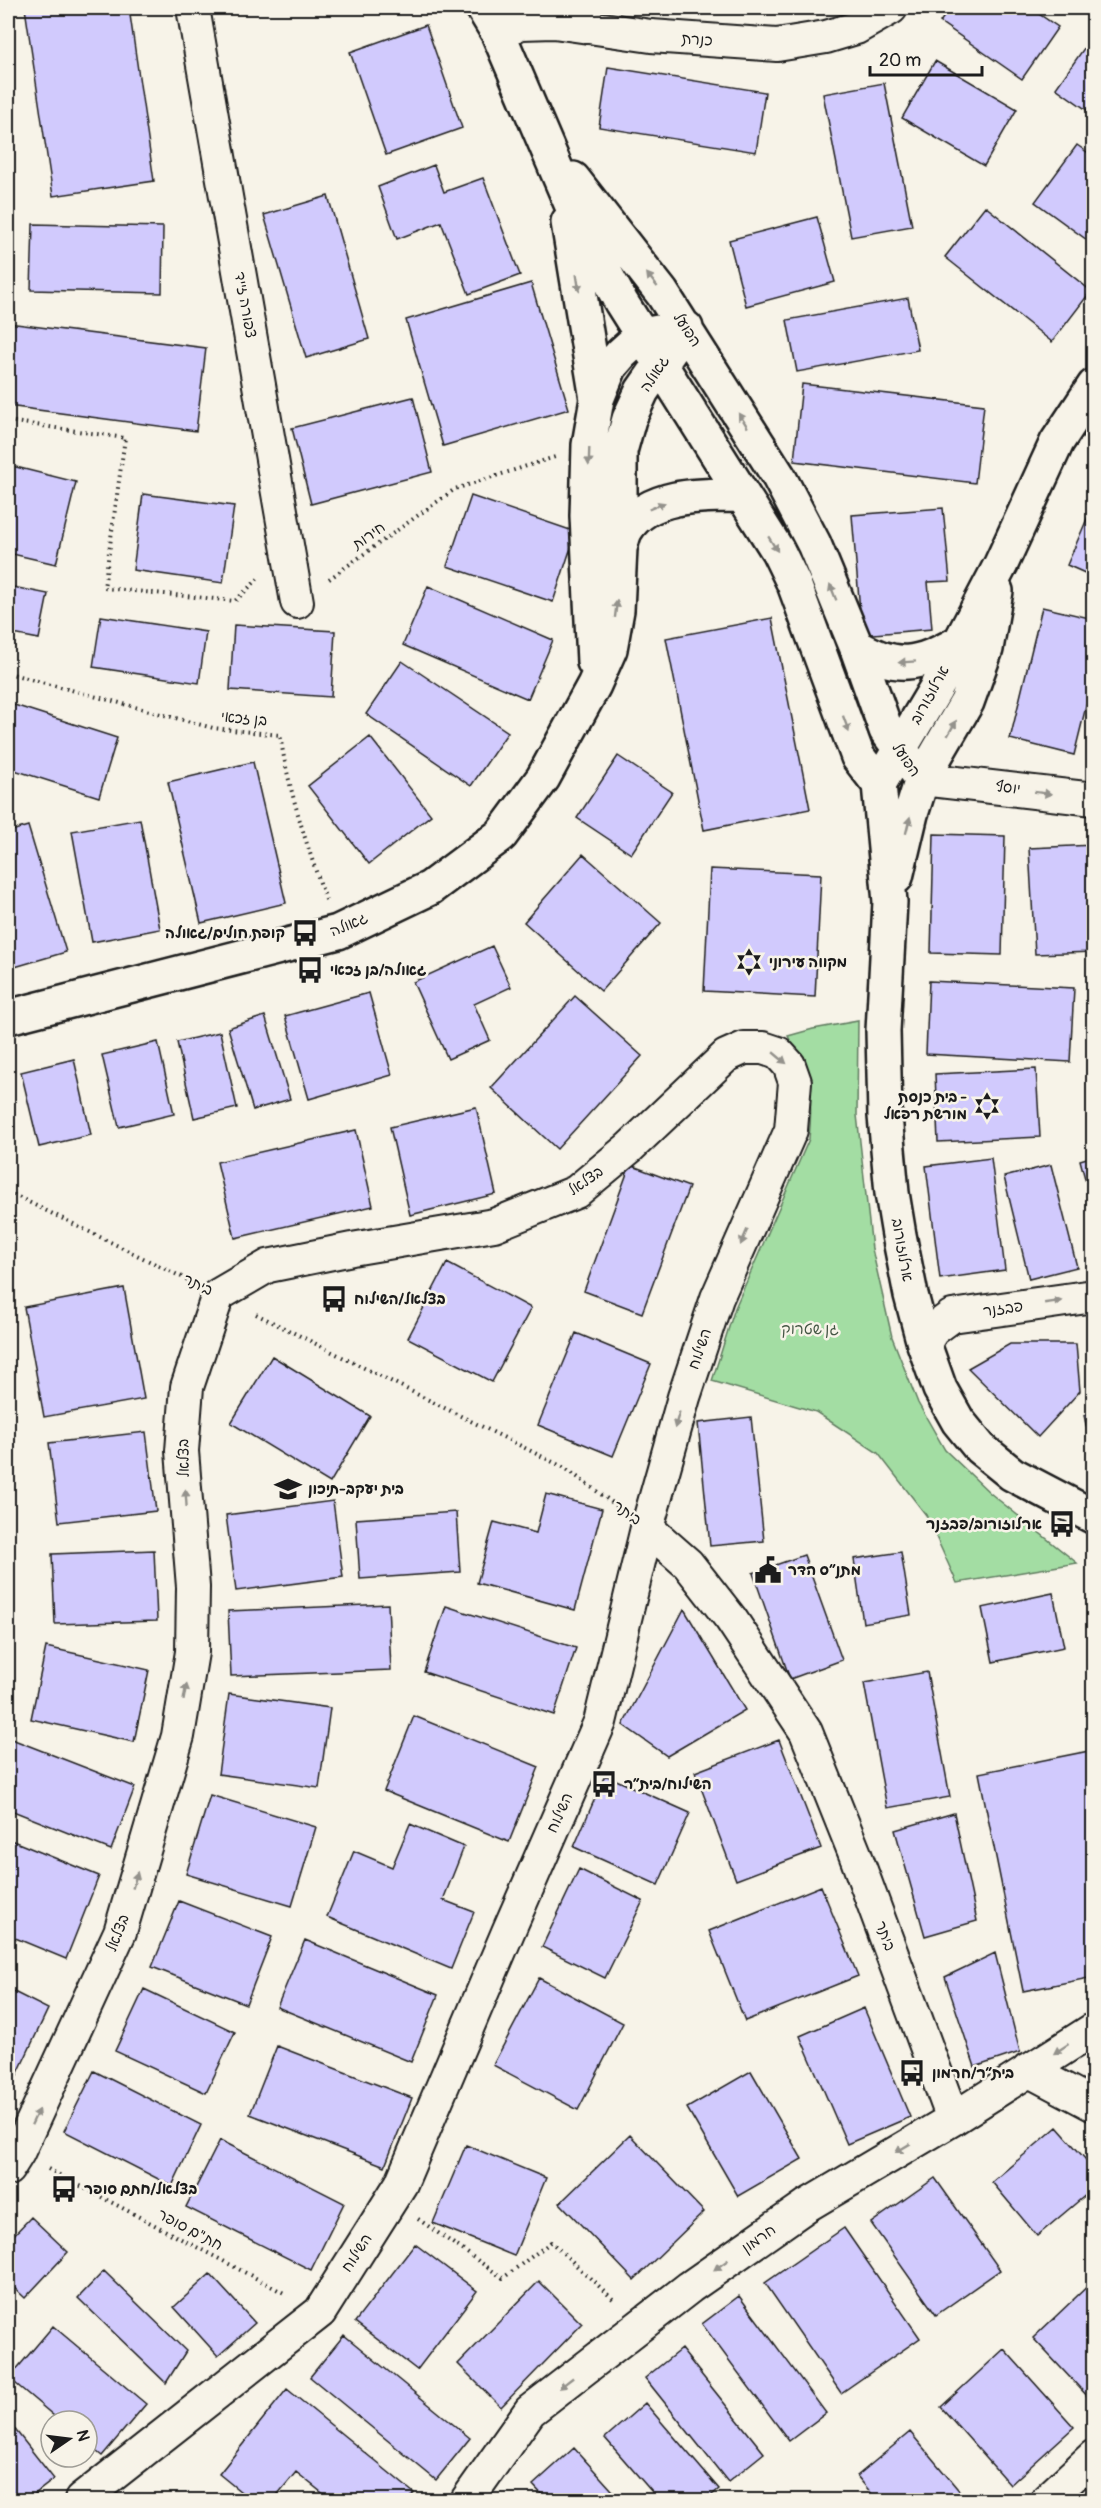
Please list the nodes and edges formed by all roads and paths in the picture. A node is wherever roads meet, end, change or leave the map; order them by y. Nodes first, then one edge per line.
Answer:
1 (193, 8) edge
2 (891, 8) edge
3 (490, 20) edge
4 (546, 144) junction
5 (562, 184) junction
6 (686, 328) junction
7 (642, 335) junction
8 (661, 364) junction
9 (1094, 386) edge
10 (597, 399) junction
11 (8, 421) edge
12 (590, 445) junction
13 (741, 495) junction
14 (620, 548) junction
15 (288, 550) junction
16 (1001, 564) junction
17 (297, 602) joint
18 (958, 643) junction
19 (856, 646) junction
20 (8, 673) edge
21 (594, 685) junction
22 (898, 749) junction
23 (922, 778) junction
24 (879, 784) junction
25 (1094, 799) edge
26 (890, 902) junction
27 (338, 932) junction
28 (8, 1017) edge
29 (726, 1056) joint
30 (8, 1192) edge
31 (218, 1295) junction
32 (1094, 1296) edge
33 (924, 1344) junction
34 (1094, 1517) edge
35 (647, 1528) junction
36 (1094, 2028) edge
37 (1028, 2070) junction
38 (1094, 2105) edge
39 (953, 2119) junction
40 (13, 2161) edge
41 (411, 2215) dead end
42 (320, 2312) junction
43 (641, 2325) junction
44 (1094, 2456) edge
45 (81, 2500) edge
46 (467, 2500) edge
47 (1047, 2500) edge

1 - 15 street, צפורה זייד
2 - 3 street, כנרת
3 - 4 street, הפועל
4 - 5 street, הפועל
6 -> 4 street, הפועל
5 - 7 street, הפועל
5 -> 10 street
6 - 7 street, גאולה
6 - 8 street, גאולה
19 -> 6 street, הפועל
7 - 8 street, הפועל
7 - 10 street
8 - 13 street, הפועל
8 - 14 street, גאולה
9 - 16 street, ארלוזורוב
10 - 12 street
11 - 15 path
12 - 17 path, חירות
12 -> 21 street
14 -> 13 street
13 -> 24 street, הפועל
21 -> 14 street, גאולה
15 - 17 street, צפורה זייד
16 - 18 street, ארלוזורוב
23 -> 16 street, ארלוזורוב
18 -> 19 street
18 - 22 street, ארלוזורוב
19 - 22 street, הפועל
20 - 27 path, בן זכאי
21 - 27 street, גאולה
22 - 23 street, הפועל
22 - 24 street, ארלוזורוב
23 - 24 street, הפועל
23 -> 25 street, יוסף
26 -> 23 street, ארלוזורוב
24 - 26 street, ארלוזורוב
26 - 33 street, ארלוזורוב
27 - 28 street, גאולה
29 - 31 street, בצלאל
29 -> 35 street, השילוח
30 - 31 path, ביתר
31 - 35 path, ביתר
40 -> 31 street, בצלאל
33 -> 32 street, פבזנר
33 - 34 street, ארלוזורוב
35 - 39 street, ביתר
35 - 42 street, השילוח
36 -> 37 street, חרמון
37 - 38 street
37 - 39 street, חרמון
39 -> 43 street, חרמון
40 - 42 path, חת"ם סופר
41 - 43 path
42 - 45 street, השילוח
43 -> 46 street, חרמון
44 - 47 street

